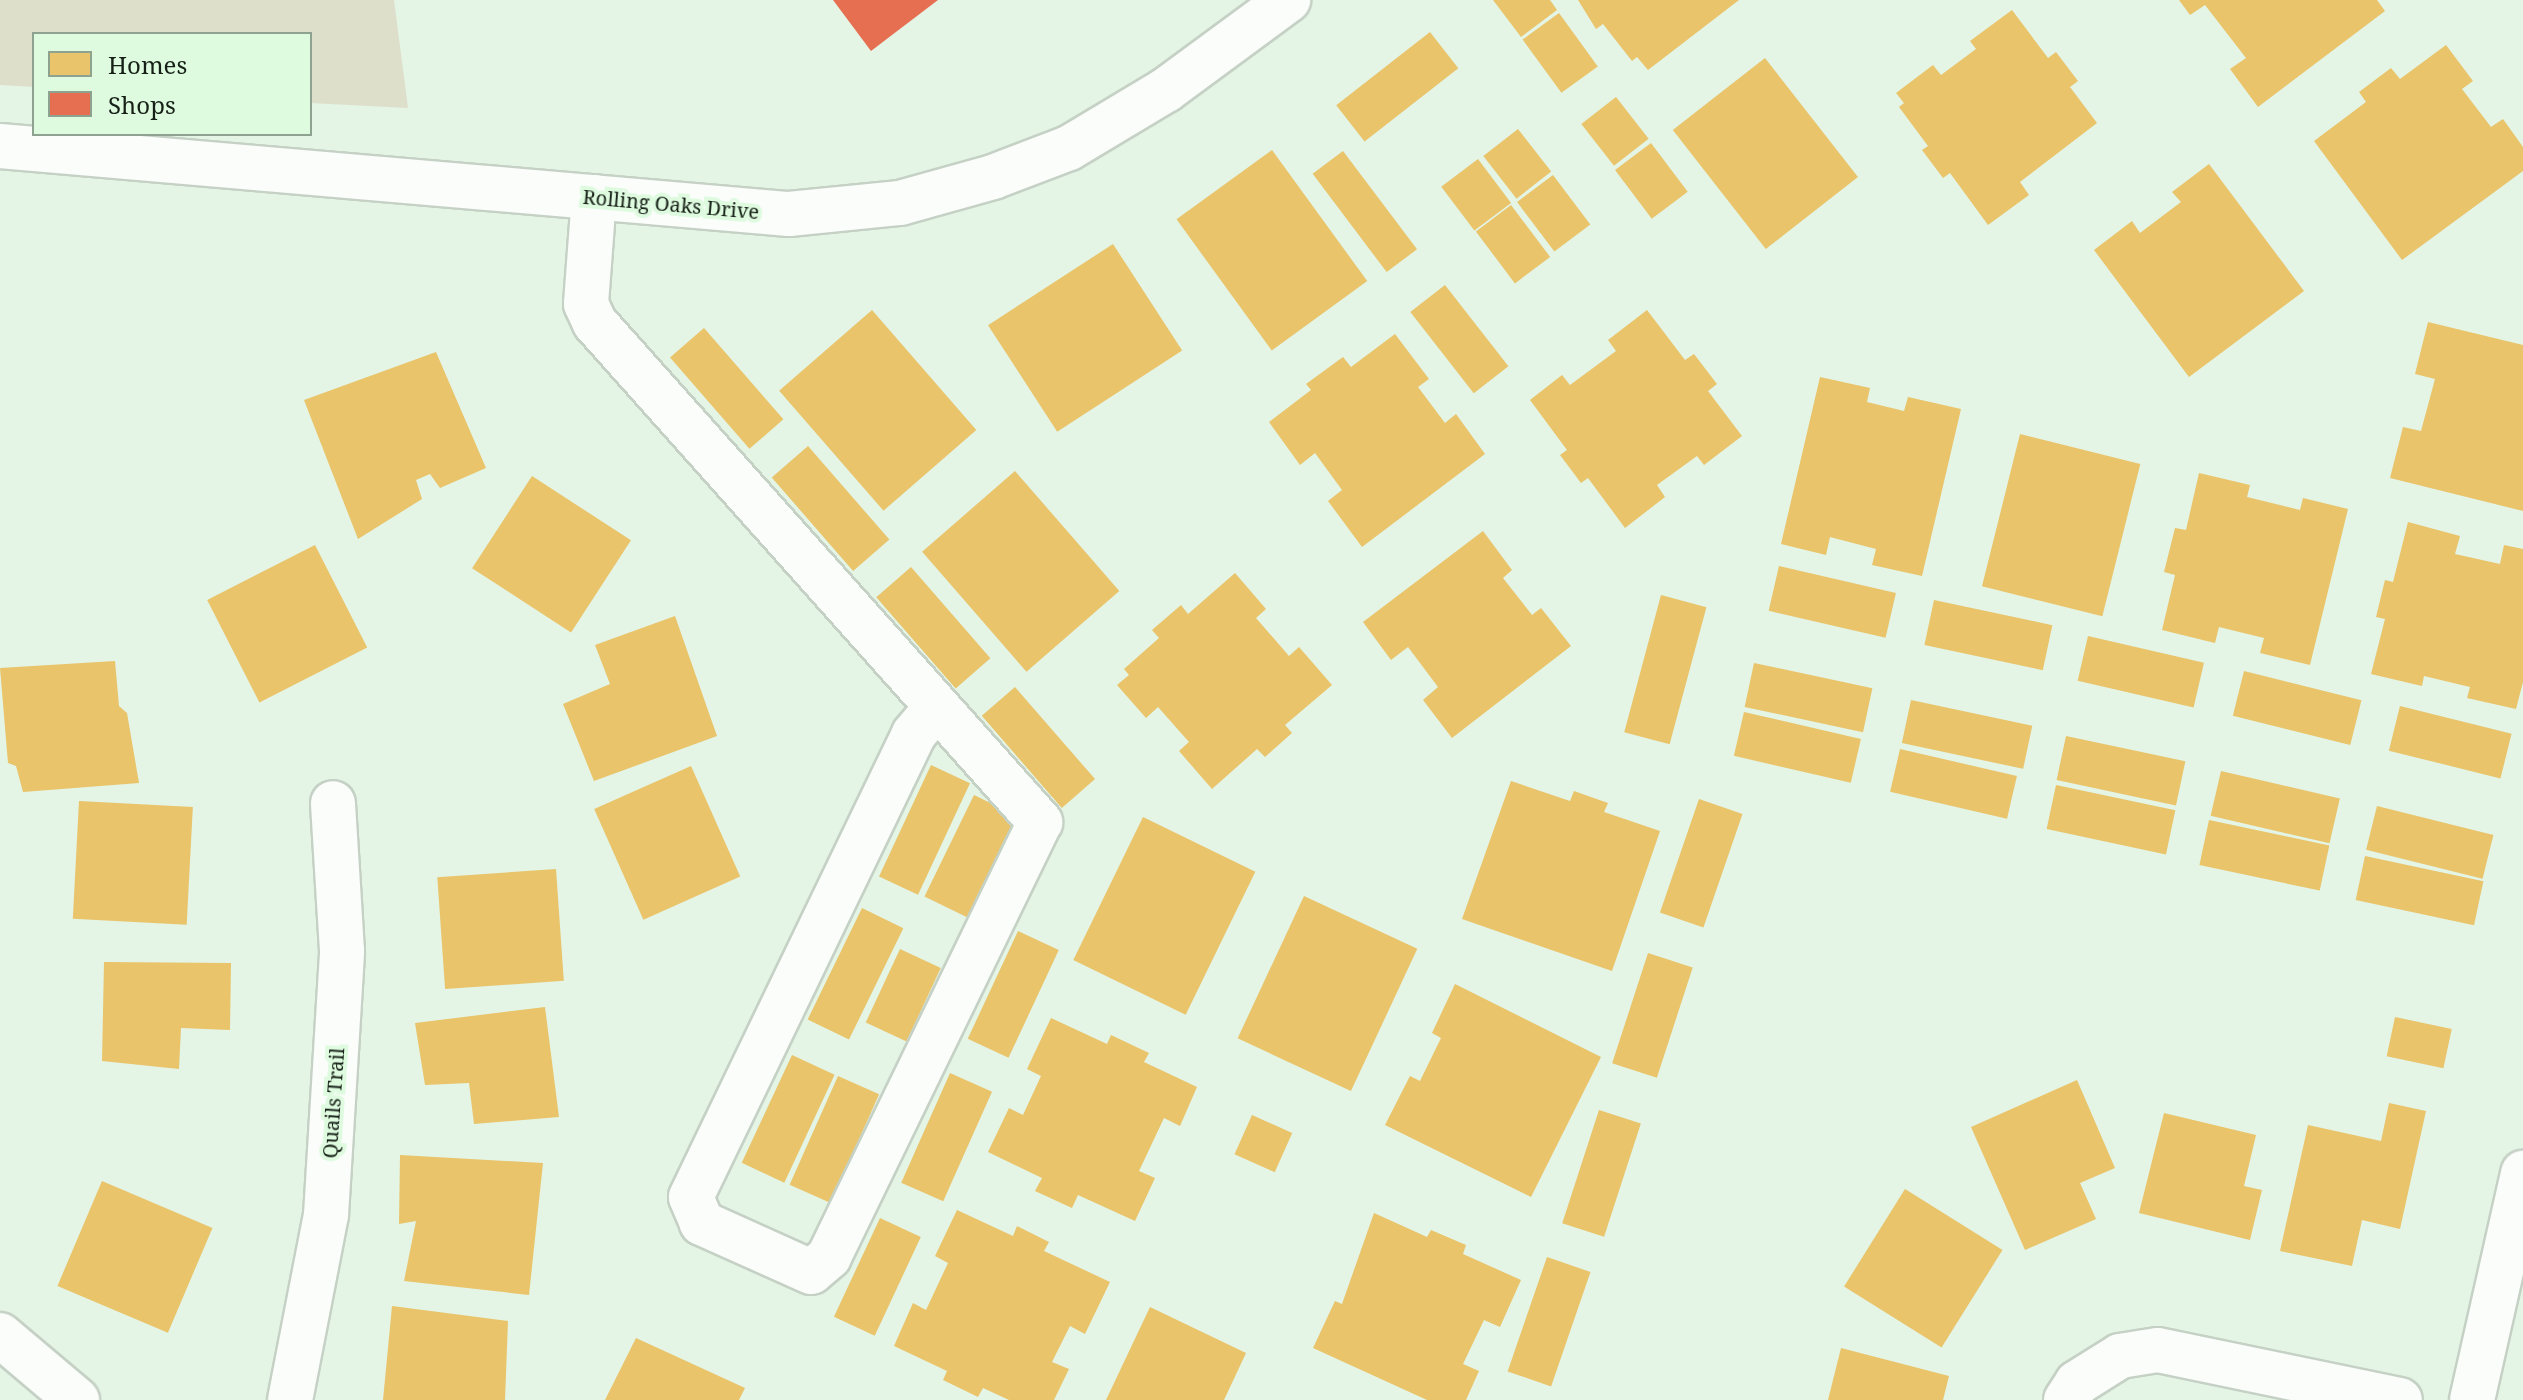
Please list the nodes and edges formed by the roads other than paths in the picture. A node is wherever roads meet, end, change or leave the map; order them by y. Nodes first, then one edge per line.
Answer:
1 (1288, 0) edge
2 (0, 146) edge
3 (594, 197) junction
4 (937, 707) junction
5 (333, 803) dead end
6 (2523, 1173) edge
7 (0, 1335) edge
8 (77, 1400) edge
9 (290, 1400) edge
10 (2066, 1400) edge
11 (2400, 1400) edge
12 (2472, 1400) edge

1 - 3 street, Rolling Oaks Drive
2 - 3 street, Rolling Oaks Drive
3 - 4 street
4 - 4 street
5 - 9 street, Quails Trail
6 - 12 street
7 - 8 street
10 - 11 street

